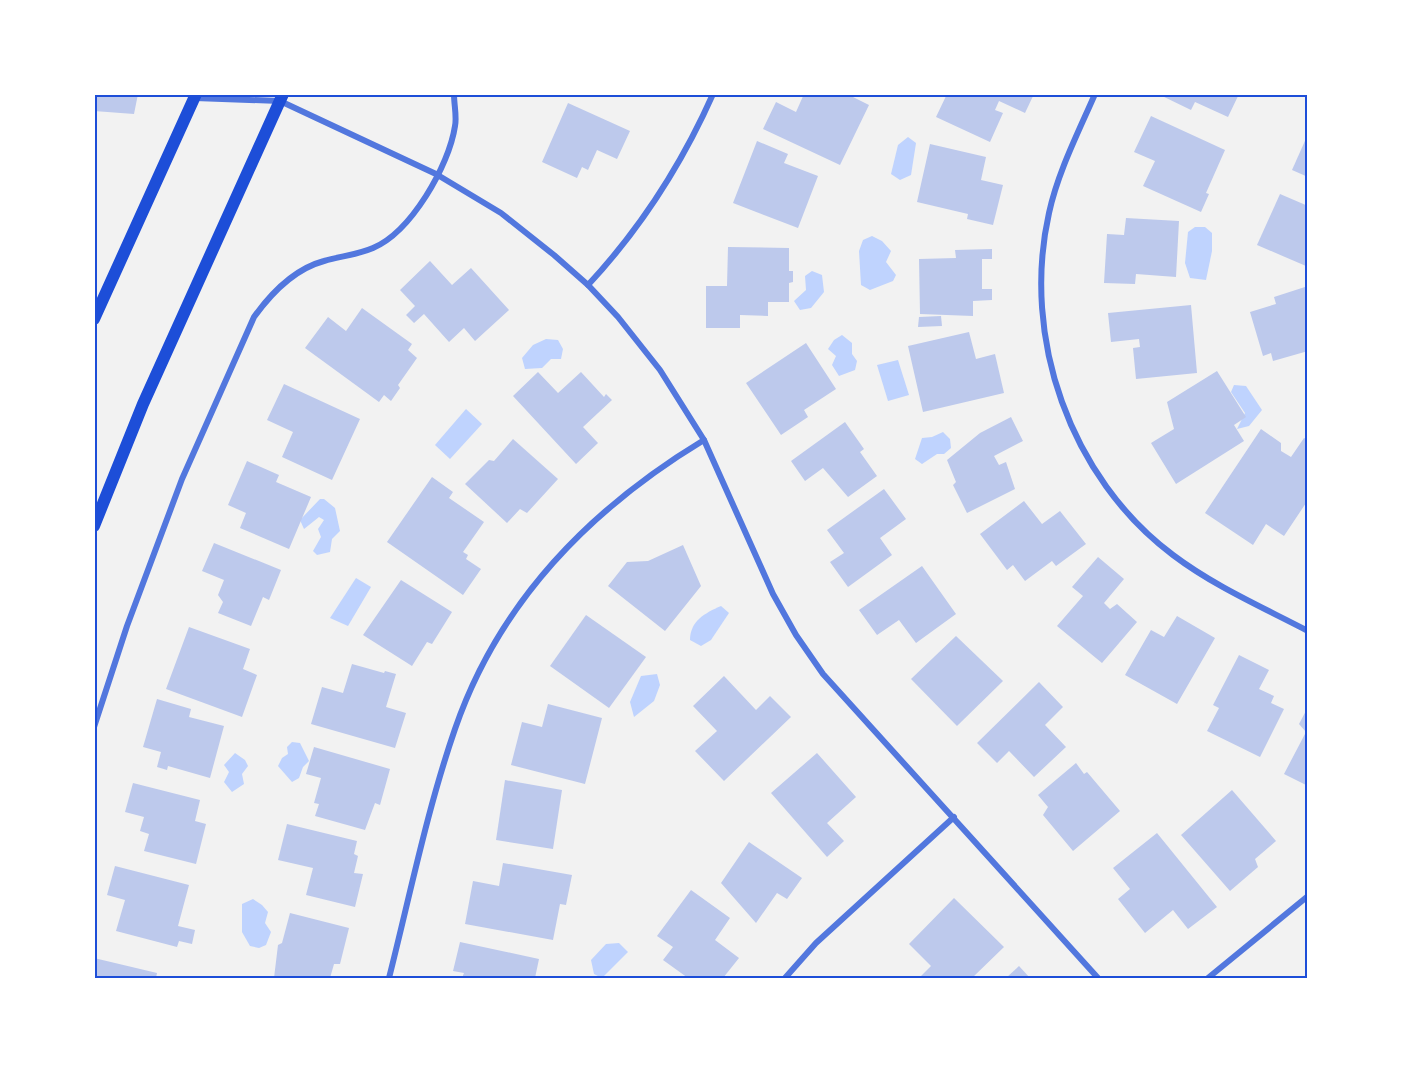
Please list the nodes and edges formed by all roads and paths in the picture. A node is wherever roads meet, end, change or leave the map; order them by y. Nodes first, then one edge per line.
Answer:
1 (454, 94) edge
2 (713, 94) edge
3 (1095, 94) edge
4 (195, 96) edge
5 (281, 98) edge
6 (436, 174) junction
7 (588, 285) junction
8 (94, 319) edge
9 (704, 440) junction
10 (94, 526) edge
11 (1308, 631) edge
12 (94, 727) edge
13 (954, 817) junction
14 (1308, 896) edge
15 (389, 978) edge
16 (785, 978) edge
17 (1098, 978) edge
18 (1208, 978) edge

1 - 6 street
2 - 7 street
3 - 11 street
4 - 5 street
4 - 8 main road
5 - 6 street
5 - 10 main road
6 - 7 street
6 - 12 street
7 - 9 street
9 - 13 street
9 - 15 street
13 - 16 street
13 - 17 street
14 - 18 street

